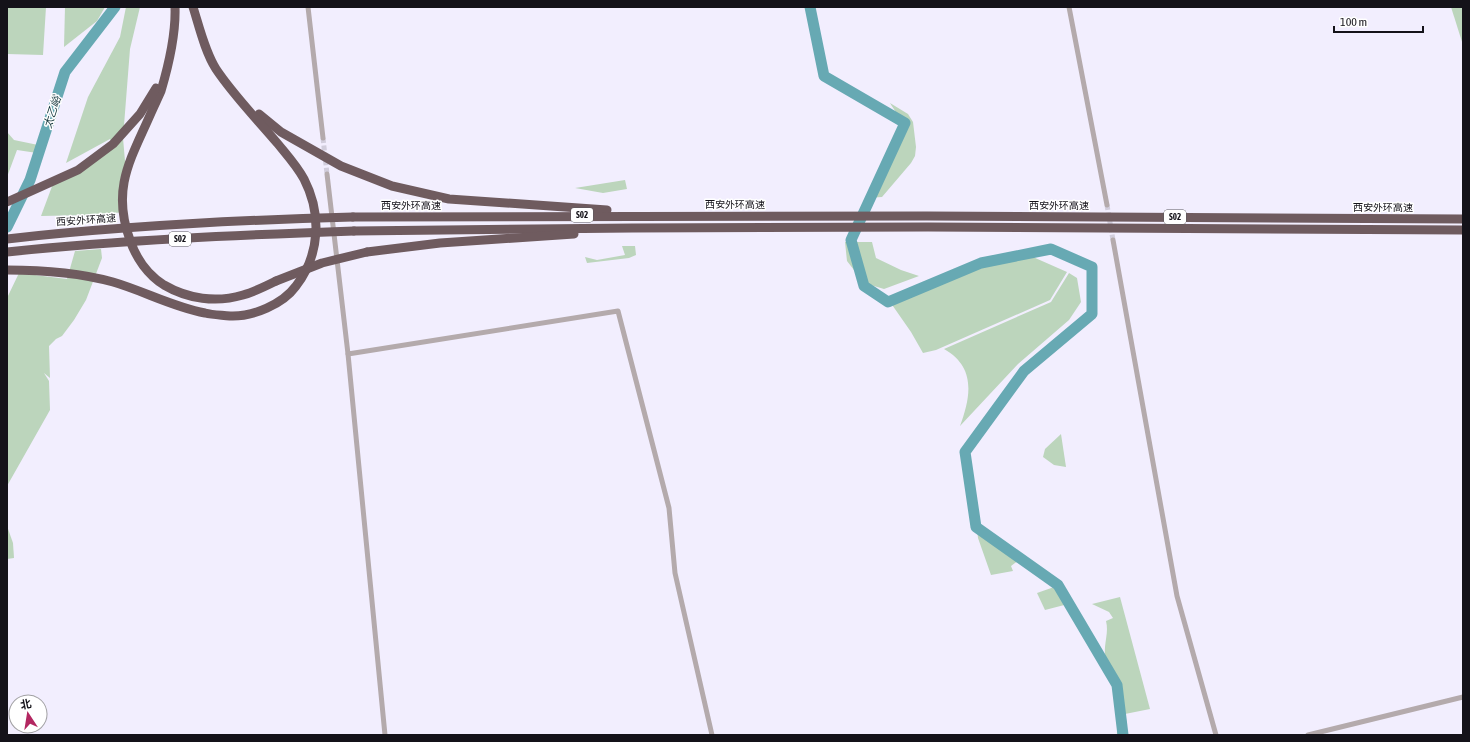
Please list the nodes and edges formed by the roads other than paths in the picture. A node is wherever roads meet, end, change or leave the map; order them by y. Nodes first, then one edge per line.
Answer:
1 (175, 7) edge
2 (193, 7) edge
3 (308, 7) edge
4 (1069, 7) edge
5 (171, 47) junction
6 (233, 91) junction
7 (323, 138) tunnel mouth
8 (327, 174) tunnel mouth
9 (7, 202) edge
10 (1107, 205) tunnel mouth
11 (708, 215) junction
12 (1463, 219) edge
13 (704, 227) junction
14 (1463, 230) edge
15 (7, 239) edge
16 (1113, 240) tunnel mouth
17 (7, 252) edge
18 (7, 270) edge
19 (348, 354) junction
20 (1463, 697) edge
21 (385, 735) edge
22 (712, 735) edge
23 (1216, 735) edge
24 (1308, 735) edge

1 - 5 highway
2 - 6 highway
3 - 7 street
4 - 10 street
5 - 9 highway
5 - 13 highway, bridge
6 - 11 highway
6 - 18 highway
8 - 19 street
11 - 12 highway, 西安外环高速 / S02
11 - 15 highway, 西安外环高速 / S02, bridge
13 - 14 highway, S02
13 - 17 highway, S02, bridge
16 - 23 street
19 - 21 street
19 - 22 street
20 - 24 street

